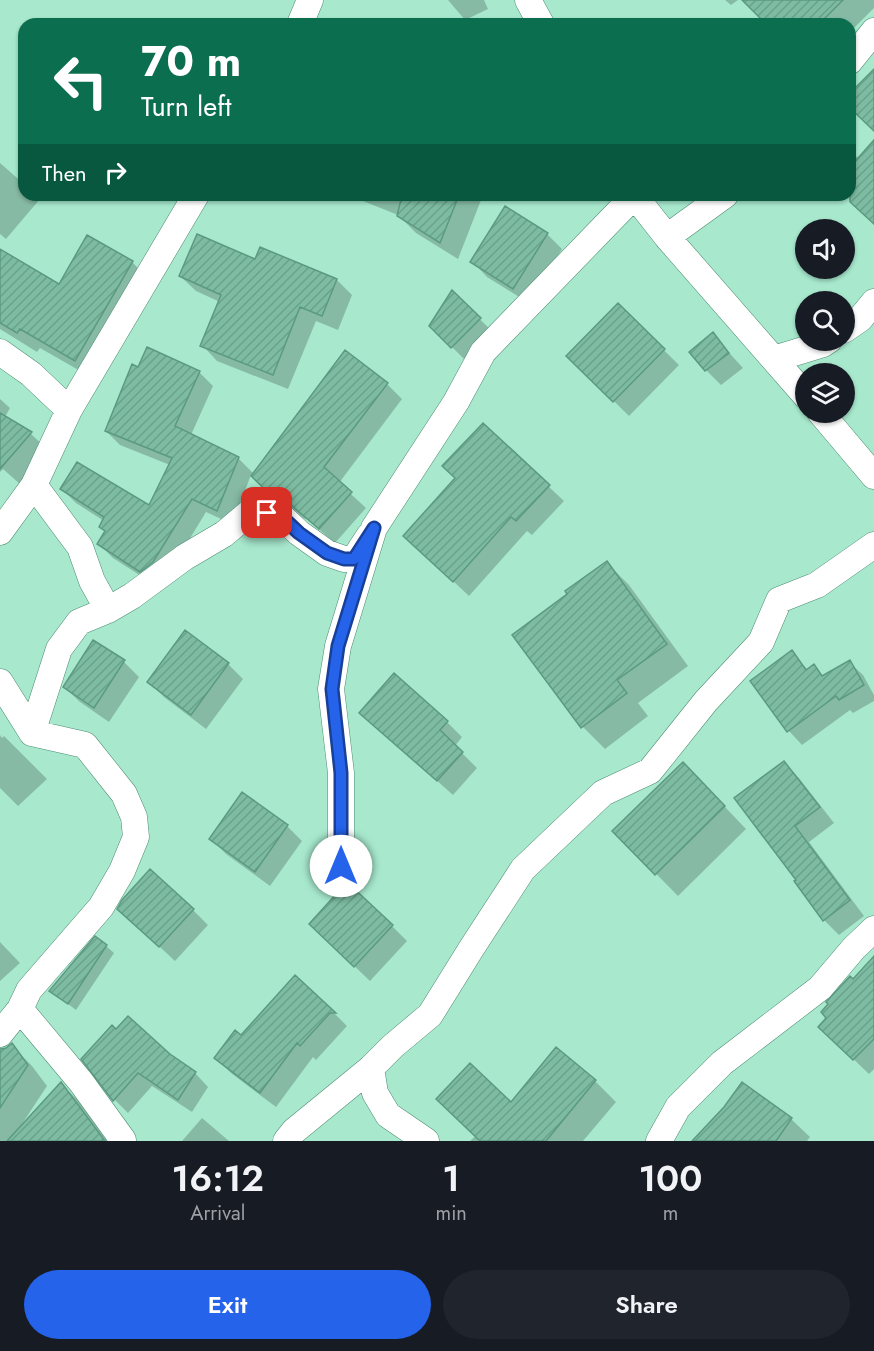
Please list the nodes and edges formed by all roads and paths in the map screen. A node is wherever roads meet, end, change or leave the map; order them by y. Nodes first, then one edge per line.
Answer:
1 (528, 0) edge
2 (538, 18) edge
3 (874, 31) edge
4 (856, 53) edge
5 (192, 201) edge
6 (629, 201) edge
7 (638, 201) edge
8 (717, 201) edge
9 (667, 237) junction
10 (874, 302) edge
11 (855, 322) edge
12 (800, 351) edge
13 (0, 352) edge
14 (774, 359) junction
15 (795, 383) edge
16 (69, 410) junction
17 (829, 423) edge
18 (874, 476) edge
19 (34, 485) junction
20 (374, 528) junction
21 (0, 532) edge
22 (874, 546) edge
23 (108, 610) junction
24 (0, 682) edge
25 (32, 733) junction
26 (341, 866) dead end
27 (874, 929) edge
28 (20, 1009) junction
29 (0, 1034) edge
30 (371, 1068) junction
31 (123, 1140) edge
32 (286, 1141) edge
33 (426, 1141) edge
34 (659, 1141) edge

1 - 2 street
3 - 4 street
5 - 16 street
6 - 20 street
7 - 9 street
8 - 9 street
9 - 14 street
10 - 11 street
12 - 14 street
13 - 16 street
14 - 15 street
16 - 19 street
17 - 18 street
19 - 21 street
19 - 23 street
20 - 23 street
20 - 26 street
22 - 30 street
23 - 25 street
24 - 25 street
25 - 28 street
27 - 34 street
28 - 29 street
28 - 31 street
30 - 32 street
30 - 33 street

